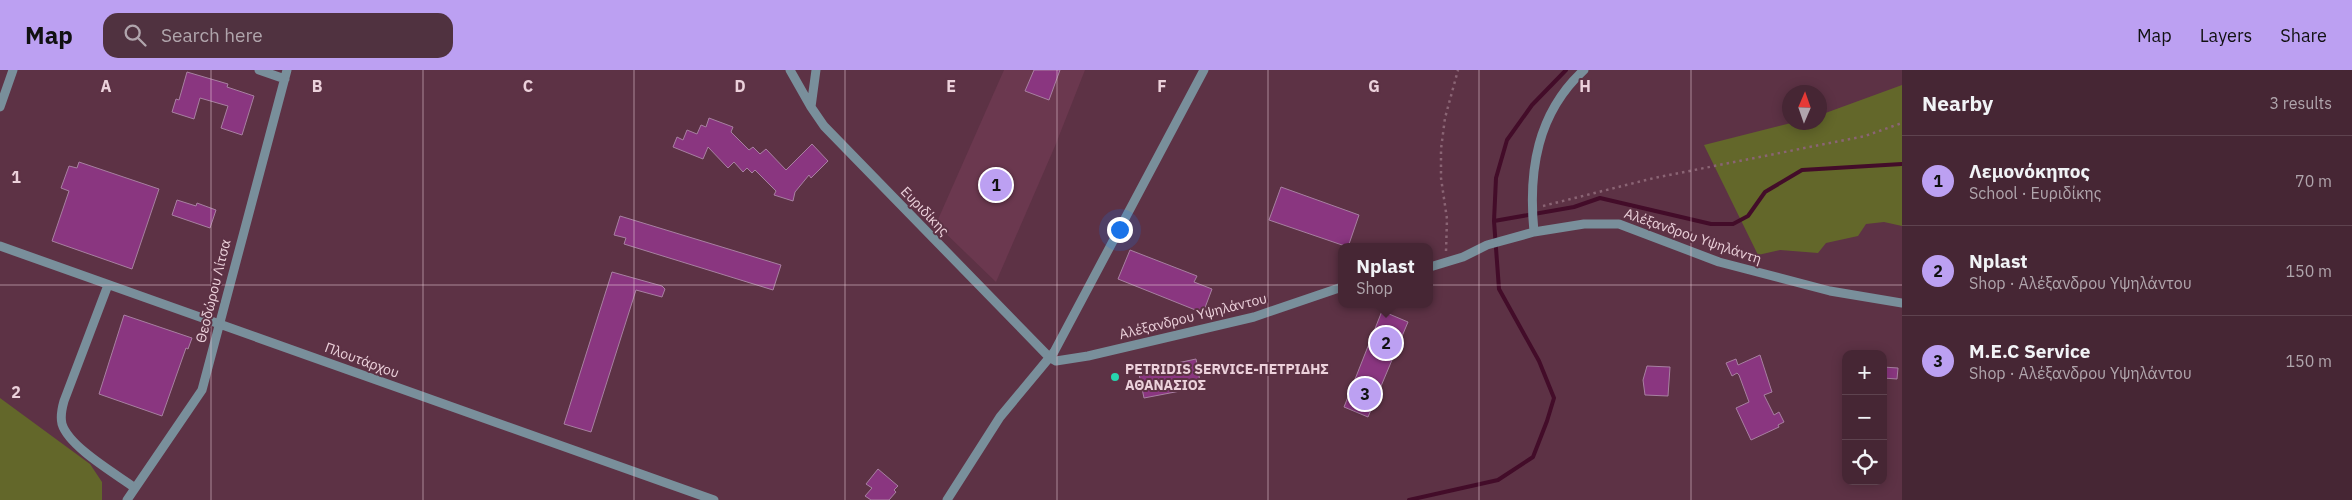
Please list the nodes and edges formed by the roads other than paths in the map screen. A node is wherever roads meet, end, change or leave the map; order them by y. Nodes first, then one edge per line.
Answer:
1 (13, 70) edge
2 (259, 70) edge
3 (790, 70) edge
4 (816, 70) edge
5 (1204, 70) edge
6 (1584, 70) edge
7 (286, 74) edge
8 (0, 107) edge
9 (811, 107) junction
10 (1534, 232) junction
11 (0, 246) edge
12 (1433, 266) edge
13 (108, 284) junction
14 (1338, 289) edge
15 (1902, 303) edge
16 (218, 324) junction
17 (1049, 357) junction
18 (135, 488) junction
19 (126, 500) edge
20 (714, 500) edge
21 (947, 500) edge

1 - 8 street
2 - 7 street
3 - 9 street, Ευριδίκης
4 - 9 street
5 - 17 street
6 - 10 street
7 - 16 street, Θεοδώρου Λίτσα
9 - 17 street, Ευριδίκης
10 - 12 street, Αλέξανδρου Υψηλάντη
10 - 15 street, Αλέξανδρου Υψηλάντη
11 - 13 street, Πλουτάρχου
13 - 16 street, Πλουτάρχου
13 - 18 street
14 - 17 street, Αλέξανδρου Υψηλάντου
16 - 18 street, Θεοδώρου Λίτσα
16 - 20 street, Πλουτάρχου
17 - 21 street
18 - 19 street, Θεοδώρου Λίτσα

